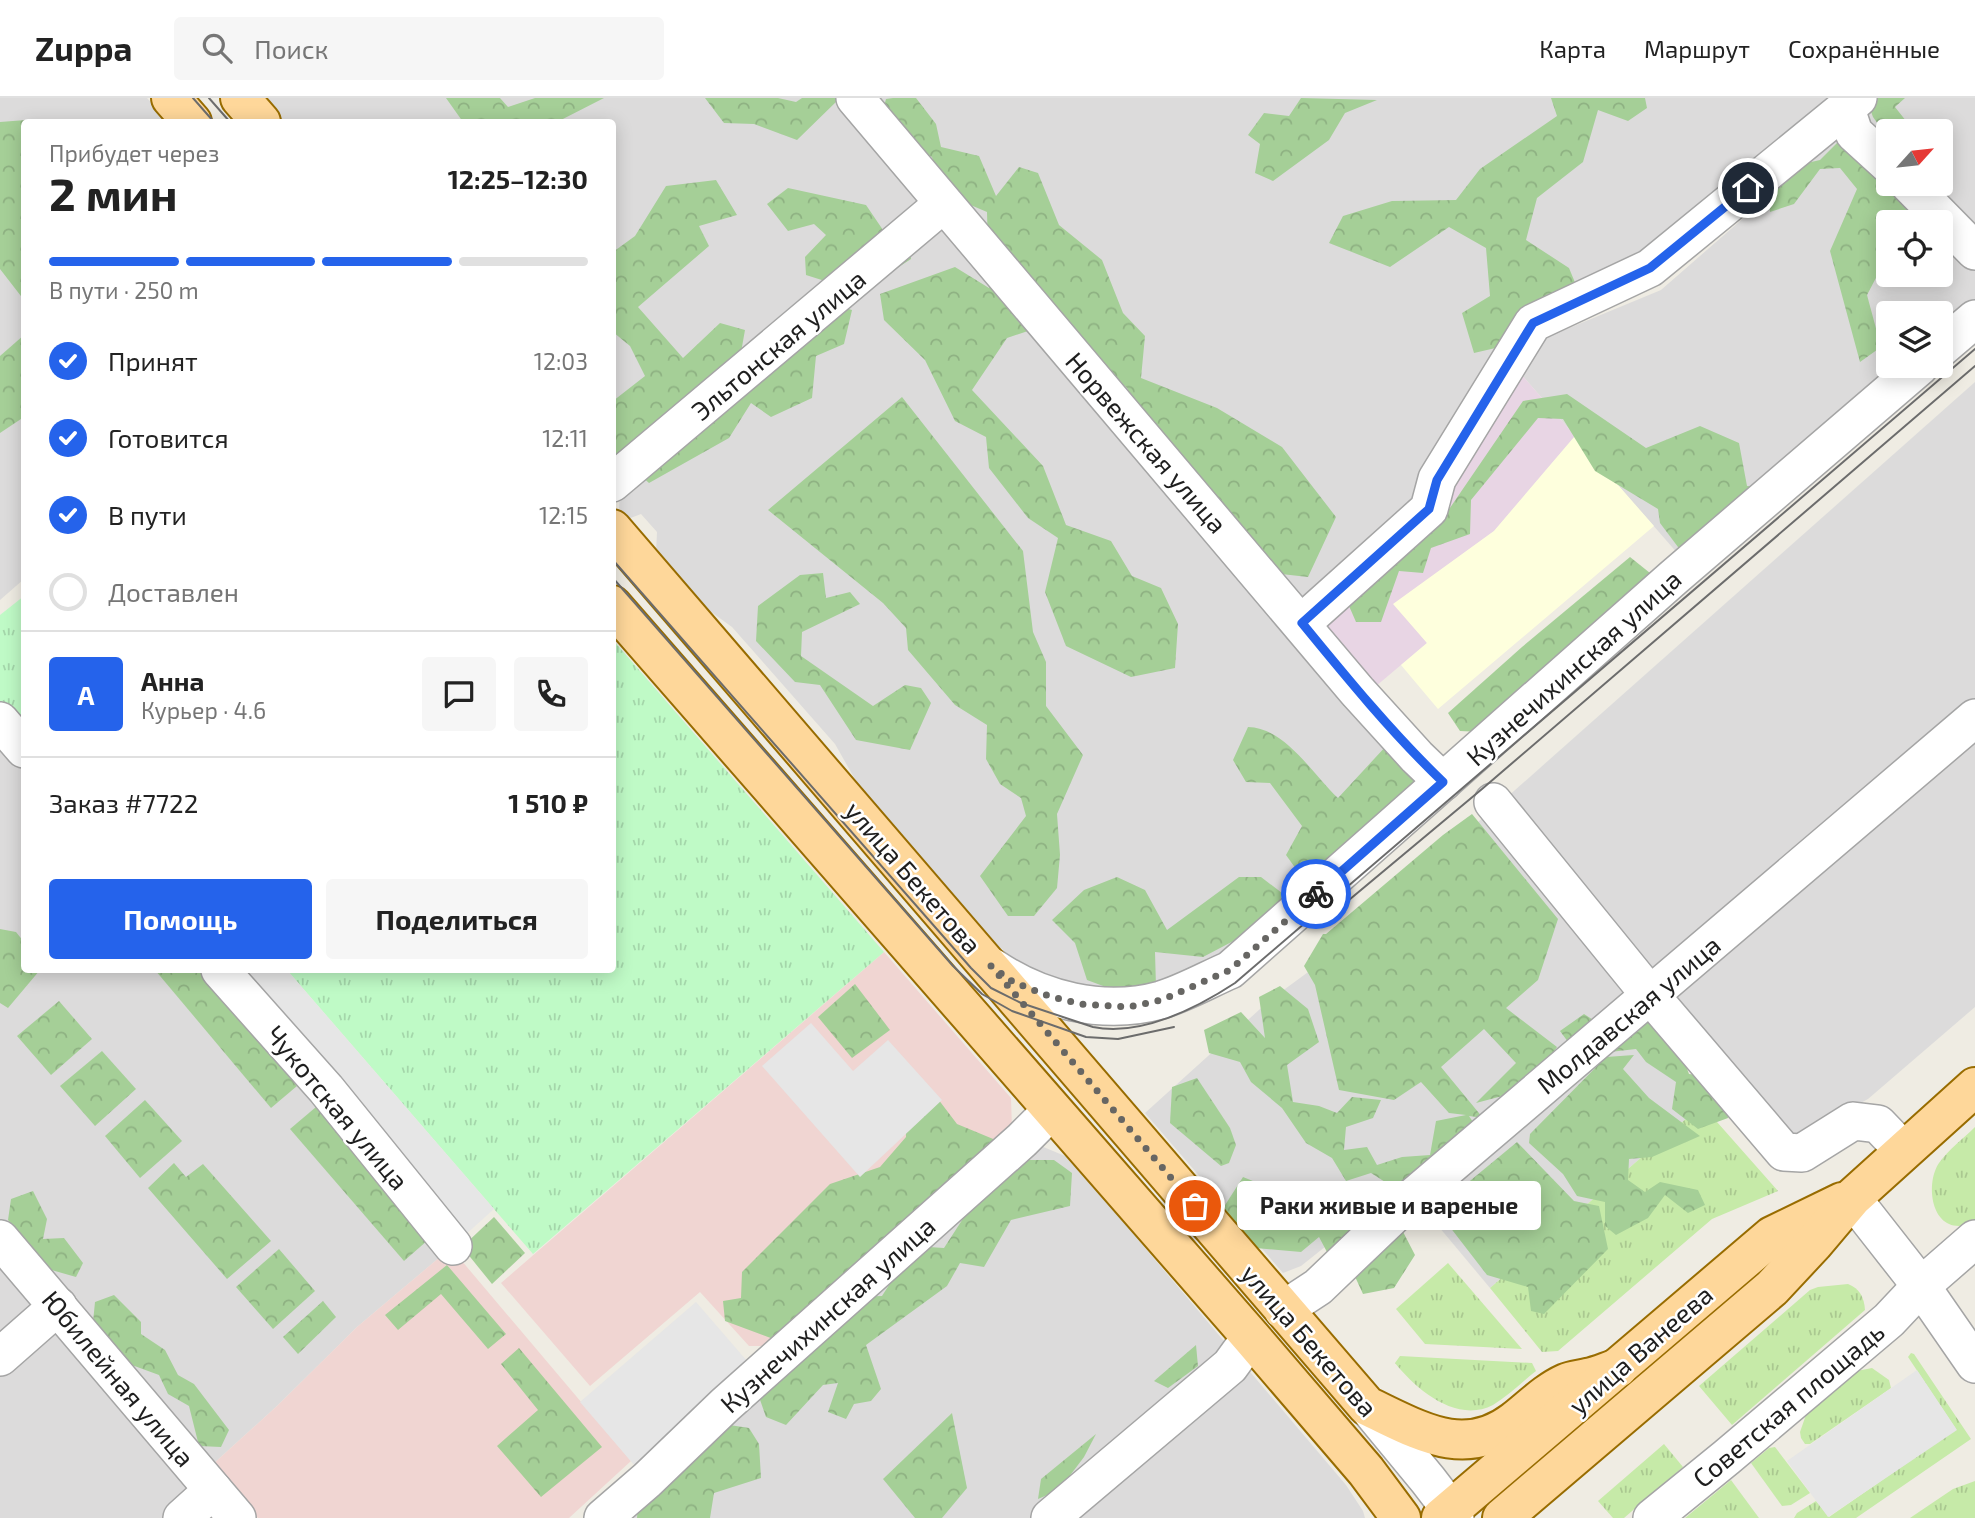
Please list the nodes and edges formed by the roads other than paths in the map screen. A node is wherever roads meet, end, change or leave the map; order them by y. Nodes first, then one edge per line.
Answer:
1 (171, 98) edge
2 (240, 98) edge
3 (855, 98) edge
4 (1852, 103) edge
5 (189, 119) edge
6 (258, 119) edge
7 (1876, 153) edge
8 (1921, 196) edge
9 (943, 204) junction
10 (1975, 251) edge
11 (1975, 319) edge
12 (1953, 338) edge
13 (1906, 378) edge
14 (616, 480) edge
15 (616, 534) edge
16 (616, 610) edge
17 (1302, 623) junction
18 (1975, 718) edge
19 (0, 721) edge
20 (21, 746) edge
21 (1443, 782) junction
22 (1493, 802) dead end
23 (991, 966) junction
24 (223, 973) edge
25 (1650, 995) junction
26 (1975, 1087) edge
27 (1052, 1110) junction
28 (1903, 1150) junction
29 (1852, 1198) junction
30 (0, 1239) edge
31 (1975, 1239) edge
32 (453, 1246) dead end
33 (1921, 1286) junction
34 (58, 1306) junction
35 (1283, 1310) junction
36 (1251, 1337) junction
37 (0, 1357) edge
38 (1975, 1364) edge
39 (1618, 1368) junction
40 (1367, 1406) junction
41 (213, 1490) junction
42 (1514, 1512) edge
43 (1449, 1515) edge
44 (181, 1518) edge
45 (237, 1518) edge
46 (603, 1518) edge
47 (1050, 1518) edge
48 (1401, 1518) edge
49 (1651, 1518) edge

1 - 5 main road
2 - 6 main road
3 - 9 street, Норвежская улица
4 - 7 street
4 - 17 street
8 - 10 street
9 - 14 street, Эльтонская улица
9 - 17 street, Норвежская улица
11 - 12 street
13 - 21 street, Кузнечихинская улица
15 - 23 main road, улица Бекетова
16 - 27 main road, улица Бекетова
17 - 21 street, Норвежская улица
18 - 25 street, Молдавская улица
19 - 20 street
21 - 23 street, Кузнечихинская улица
22 - 25 street
23 - 35 main road, улица Бекетова
24 - 32 street, Чукотская улица
25 - 28 street
25 - 35 street, Молдавская улица
26 - 28 main road, улица Ванеева
27 - 36 main road, улица Бекетова
27 - 46 street, Кузнечихинская улица
28 - 29 main road, улица Ванеева
29 - 33 street
29 - 39 main road, улица Ванеева
29 - 42 main road, улица Ванеева
30 - 34 street, Юбилейная улица
31 - 33 street
33 - 38 street
33 - 49 street, Советская площадь
34 - 37 street
34 - 41 street, Юбилейная улица
35 - 40 main road, улица Бекетова
36 - 47 street
36 - 48 main road, улица Бекетова
39 - 40 main road
39 - 43 main road, улица Ванеева
40 - 43 street, улица Бекетова
41 - 44 street
41 - 45 street, Юбилейная улица

